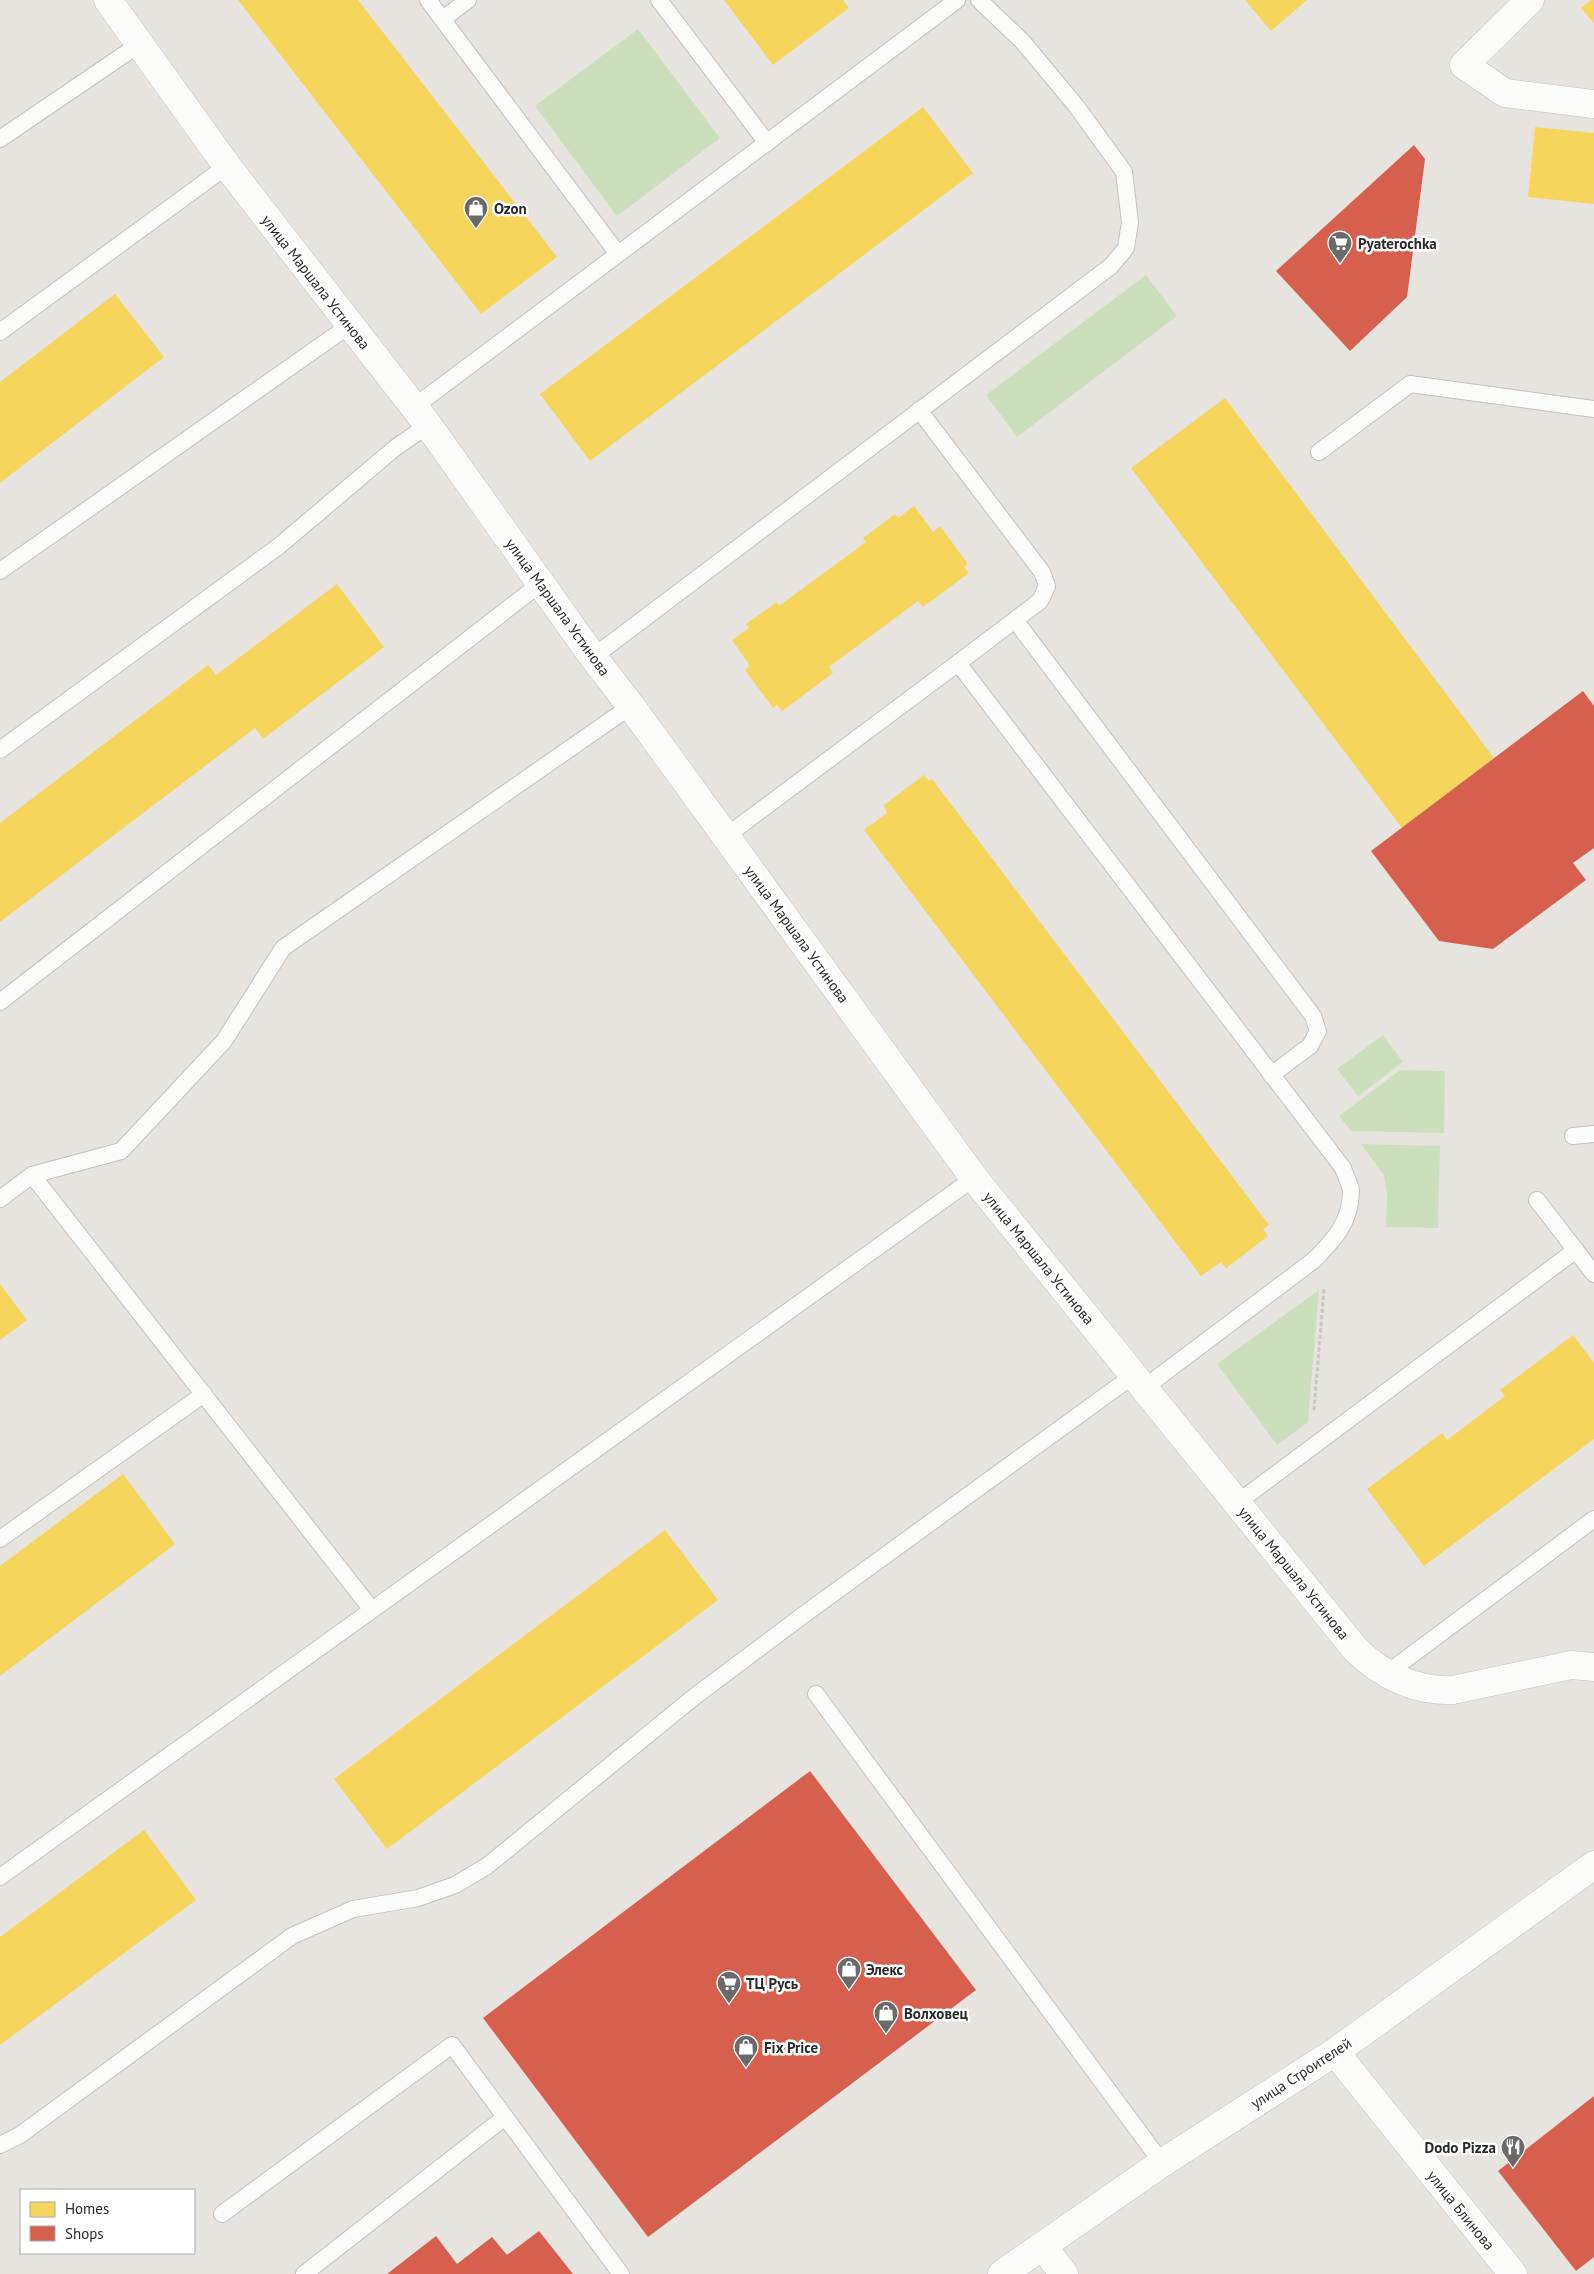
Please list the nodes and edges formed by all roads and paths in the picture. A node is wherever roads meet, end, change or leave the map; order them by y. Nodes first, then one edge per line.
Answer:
1 (108, 0) edge
2 (428, 0) edge
3 (468, 0) edge
4 (659, 0) edge
5 (957, 0) edge
6 (979, 0) edge
7 (1530, 0) edge
8 (442, 19) junction
9 (141, 43) junction
10 (1594, 104) edge
11 (0, 139) edge
12 (767, 143) junction
13 (227, 166) junction
14 (618, 254) junction
15 (350, 325) junction
16 (0, 332) edge
17 (1594, 408) edge
18 (920, 410) junction
19 (421, 416) junction
20 (1319, 452) dead end
21 (0, 571) edge
22 (541, 583) junction
23 (1015, 620) junction
24 (593, 657) junction
25 (958, 663) junction
26 (631, 706) junction
27 (0, 750) edge
28 (725, 837) junction
29 (0, 1002) edge
30 (1271, 1075) junction
31 (1594, 1134) edge
32 (1573, 1136) dead end
33 (32, 1175) junction
34 (974, 1178) junction
35 (0, 1199) edge
36 (1537, 1200) dead end
37 (1328, 1246) junction
38 (1576, 1250) junction
39 (1594, 1274) edge
40 (1139, 1381) junction
41 (204, 1394) junction
42 (1310, 1448) junction
43 (1237, 1503) junction
44 (1594, 1518) edge
45 (0, 1539) edge
46 (372, 1610) junction
47 (1594, 1667) edge
48 (1386, 1674) junction
49 (816, 1694) dead end
50 (1594, 1865) edge
51 (0, 1878) edge
52 (1336, 2052) junction
53 (505, 2117) junction
54 (0, 2145) edge
55 (1162, 2163) junction
56 (222, 2214) dead end
57 (1042, 2246) junction
58 (304, 2274) edge
59 (621, 2274) edge
60 (1002, 2274) edge
61 (1064, 2274) edge
62 (1513, 2274) edge

1 - 9 street, улица Маршала Устинова
2 - 8 lane
3 - 8 lane
4 - 12 lane
5 - 12 lane
6 - 18 lane
7 - 10 street
8 - 14 lane
9 - 11 lane
9 - 13 street, улица Маршала Устинова
12 - 14 lane
13 - 15 street, улица Маршала Устинова
13 - 16 lane
14 - 19 lane
15 - 19 street, улица Маршала Устинова
15 - 21 lane
17 - 20 lane
18 - 23 lane
18 - 24 lane
19 - 22 street, улица Маршала Устинова
19 - 27 lane
22 - 24 street, улица Маршала Устинова
22 - 29 lane
23 - 25 lane
23 - 30 lane
24 - 26 street, улица Маршала Устинова
25 - 28 lane
25 - 30 lane
26 - 28 street, улица Маршала Устинова
26 - 33 lane
28 - 34 street, улица Маршала Устинова
30 - 37 lane
31 - 32 lane
33 - 35 lane
33 - 41 lane
34 - 40 street, улица Маршала Устинова
34 - 46 lane
36 - 38 lane
37 - 40 lane
37 - 42 path
38 - 39 lane
38 - 42 lane
40 - 43 street, улица Маршала Устинова
40 - 54 lane
41 - 45 lane
41 - 46 lane
42 - 43 lane
43 - 48 street, улица Маршала Устинова
44 - 48 lane
46 - 51 lane
47 - 48 street, улица Маршала Устинова
49 - 55 lane
50 - 52 street, улица Строителей
52 - 55 street, улица Строителей
52 - 62 street, улица Блинова
53 - 56 lane
53 - 58 lane
53 - 59 lane
55 - 57 street, улица Строителей
57 - 60 street, улица Строителей
57 - 61 street

